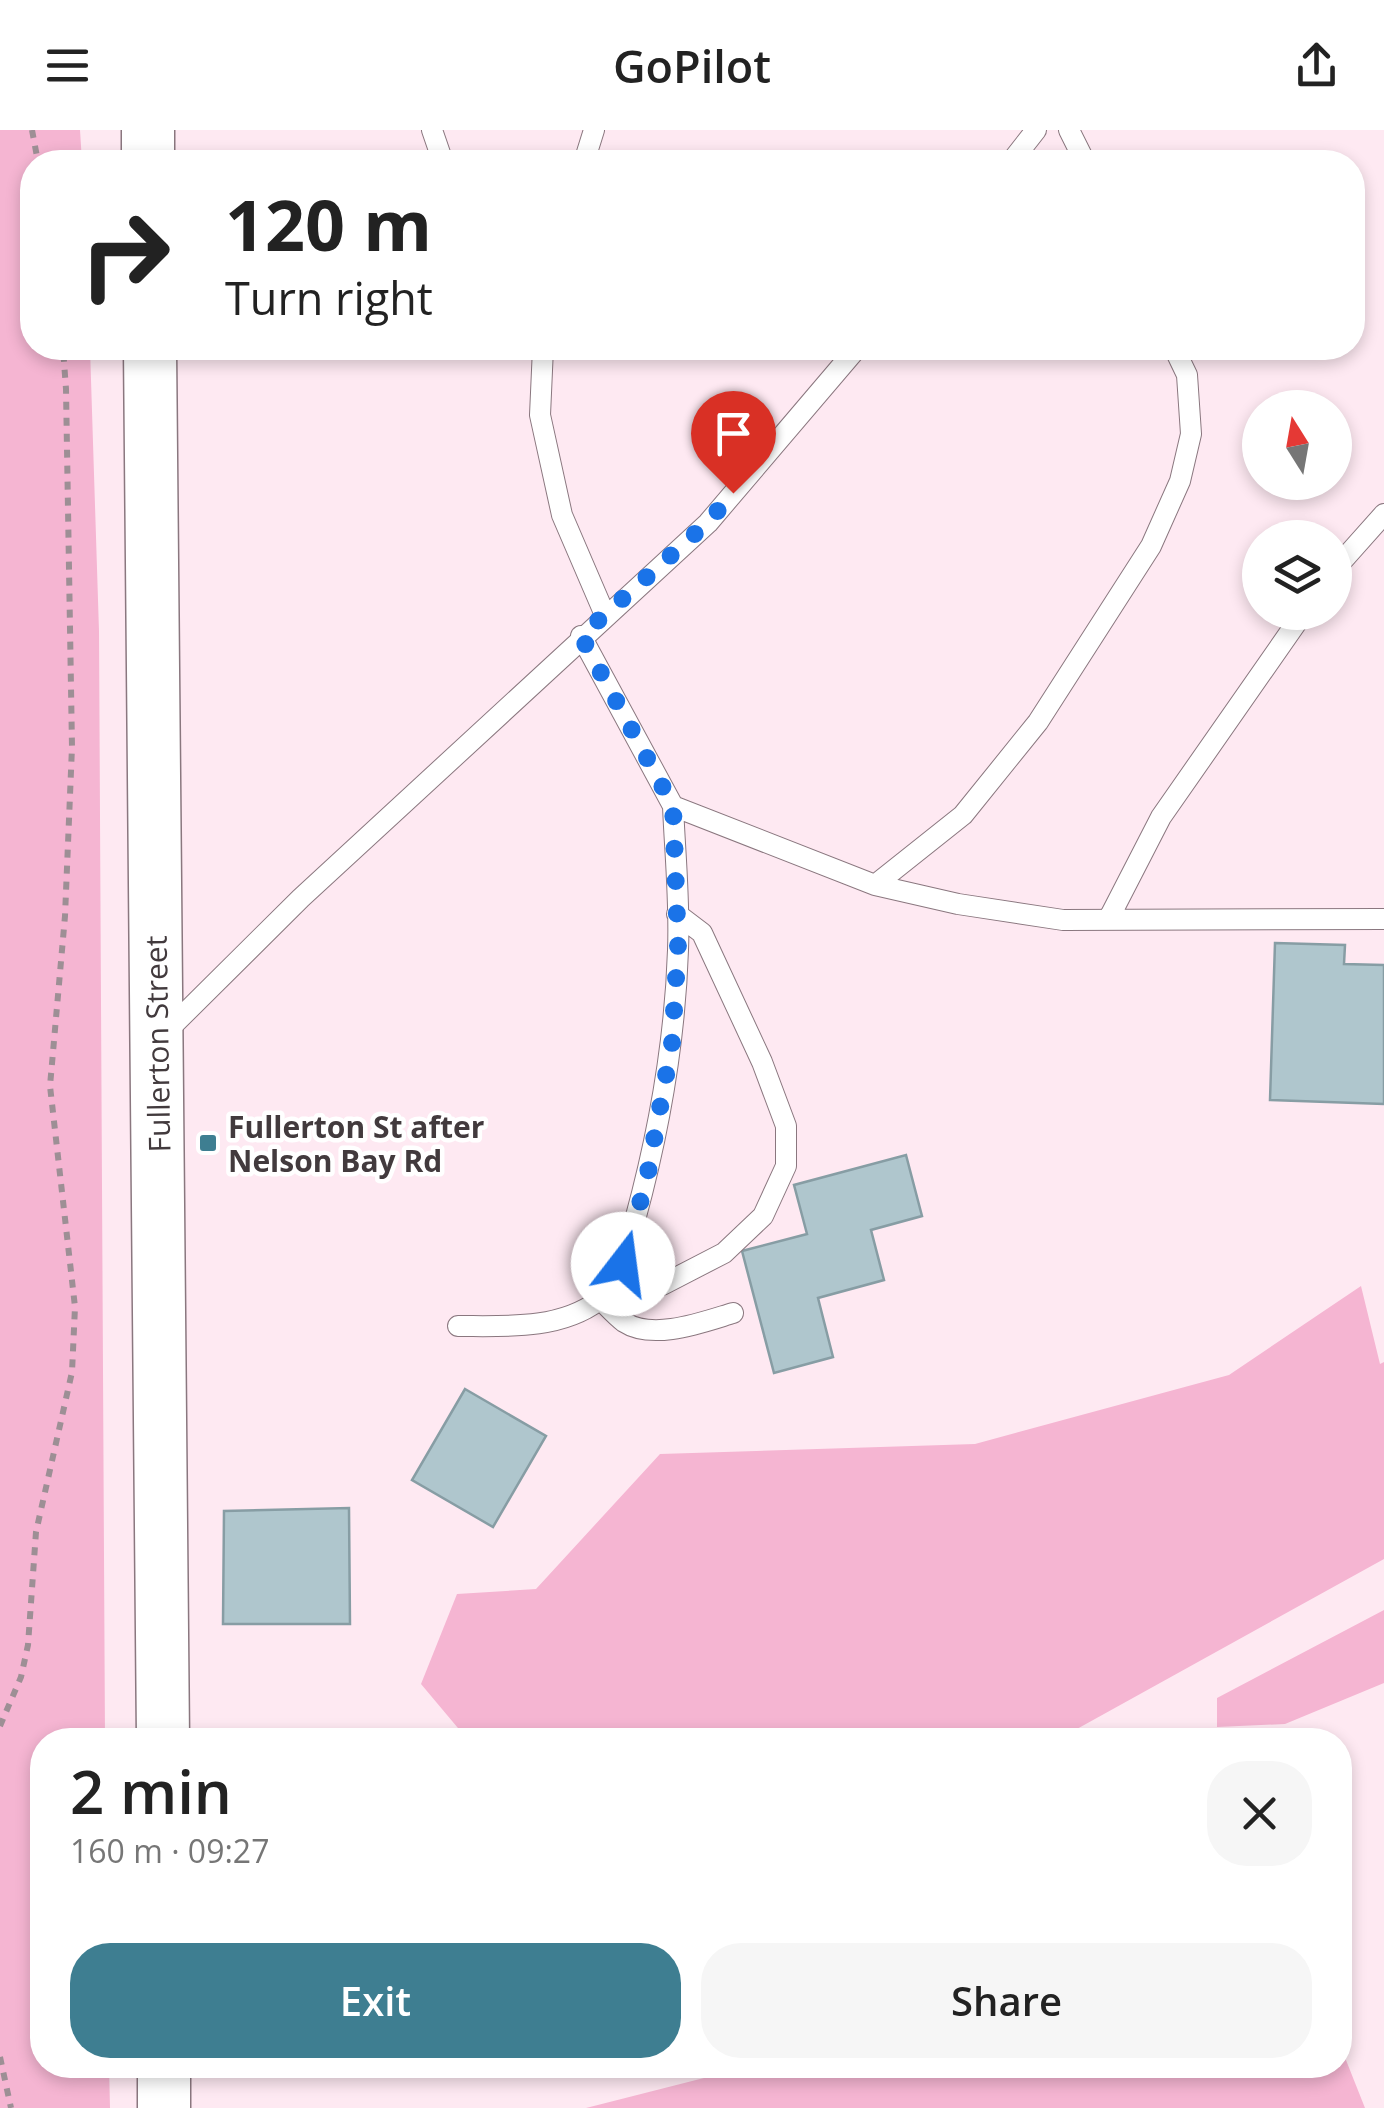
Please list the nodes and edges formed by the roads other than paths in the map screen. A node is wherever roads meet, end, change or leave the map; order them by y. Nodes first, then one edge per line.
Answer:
1 (1036, 130) edge
2 (1020, 150) edge
3 (150, 360) edge
4 (542, 360) edge
5 (847, 360) edge
6 (1180, 360) edge
7 (1384, 514) edge
8 (1352, 551) edge
9 (605, 615) junction
10 (1291, 630) edge
11 (581, 636) junction
12 (673, 806) junction
13 (875, 885) junction
14 (677, 914) junction
15 (1384, 919) edge
16 (1108, 920) junction
17 (158, 1040) junction
18 (614, 1280) junction
19 (601, 1300) junction
20 (733, 1313) dead end
21 (458, 1326) dead end
22 (162, 1728) edge
23 (164, 2078) edge
24 (164, 2108) edge

1 - 2 lane
3 - 17 main road, Fullerton Street
4 - 9 lane
5 - 9 lane
6 - 13 lane
7 - 8 lane
9 - 11 lane
10 - 16 lane
11 - 12 lane
11 - 17 lane
12 - 13 lane
12 - 14 lane
13 - 16 lane
14 - 18 lane
14 - 18 lane
15 - 16 lane
17 - 22 main road, Fullerton Street
18 - 19 lane
19 - 20 lane
19 - 21 lane
23 - 24 main road

